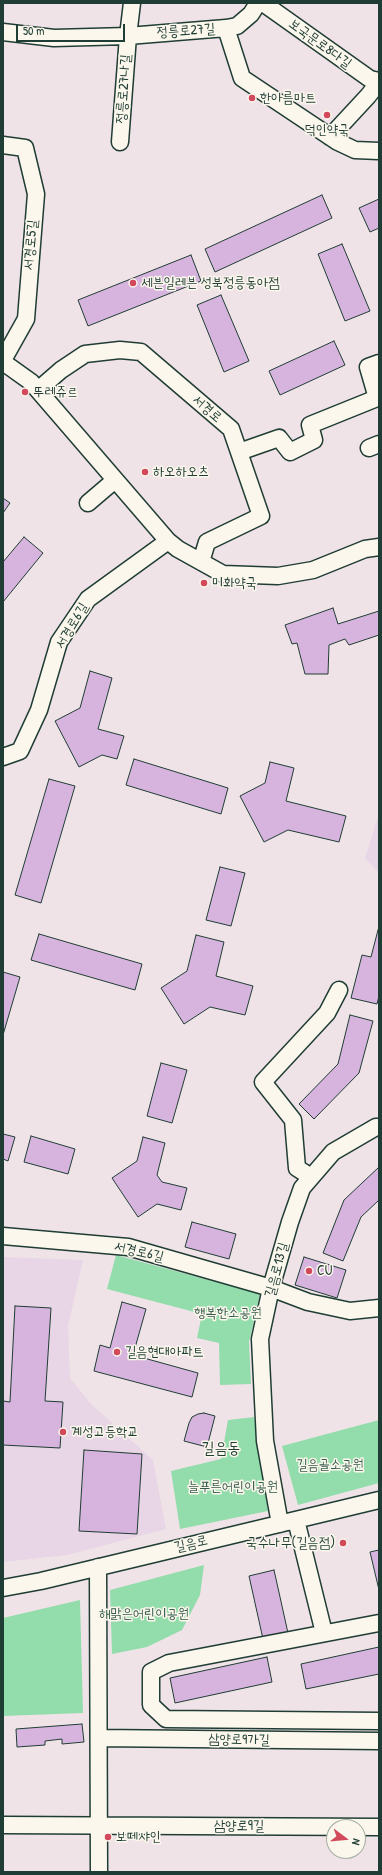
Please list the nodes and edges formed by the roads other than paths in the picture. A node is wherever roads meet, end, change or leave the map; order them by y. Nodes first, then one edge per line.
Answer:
1 (132, 3) edge
2 (258, 3) edge
3 (263, 3) edge
4 (226, 28) junction
5 (3, 32) edge
6 (128, 36) junction
7 (379, 81) edge
8 (330, 137) junction
9 (120, 142) dead end
10 (3, 145) edge
11 (379, 151) edge
12 (3, 361) edge
13 (379, 362) edge
14 (38, 390) junction
15 (239, 452) junction
16 (116, 480) junction
17 (88, 503) dead end
18 (168, 541) junction
19 (379, 548) edge
20 (201, 562) junction
21 (3, 757) edge
22 (339, 990) dead end
23 (379, 1127) edge
24 (311, 1178) junction
25 (3, 1236) edge
26 (271, 1288) junction
27 (379, 1308) edge
28 (379, 1500) edge
29 (296, 1520) junction
30 (280, 1524) junction
31 (98, 1567) junction
32 (3, 1588) edge
33 (379, 1623) edge
34 (324, 1634) junction
35 (379, 1721) edge
36 (99, 1738) junction
37 (379, 1741) edge
38 (3, 1825) edge
39 (99, 1825) junction
40 (379, 1827) edge
41 (99, 1872) edge

1 - 6 street, 정릉로27나길
2 - 4 street, 정릉로27길
3 - 7 street, 보국문로8다길
4 - 6 street, 정릉로27길
4 - 8 street, 정릉로27길
5 - 6 street, 정릉로27길
6 - 9 street, 정릉로27나길
7 - 8 street
8 - 11 street, 정릉로27길
10 - 12 street, 서경로5길
12 - 14 street
13 - 15 street
14 - 15 street, 서경로
14 - 16 street
15 - 20 street, 서경로
16 - 17 street
16 - 18 street
18 - 20 street
18 - 21 street, 서경로6길
19 - 20 street
22 - 24 street
23 - 24 street, 길음로13길
24 - 26 street, 길음로13길
25 - 26 street, 서경로6길
26 - 27 street, 서경로6길
26 - 30 street, 길음로13길
28 - 29 street, 길음로
29 - 30 street, 길음로
29 - 34 street
30 - 31 street, 길음로
31 - 32 street, 길음로
31 - 36 street
33 - 34 street
34 - 35 street
36 - 37 street, 삼양로9가길
36 - 39 street
38 - 39 street, 삼양로9길
39 - 40 street, 삼양로9길
39 - 41 street

